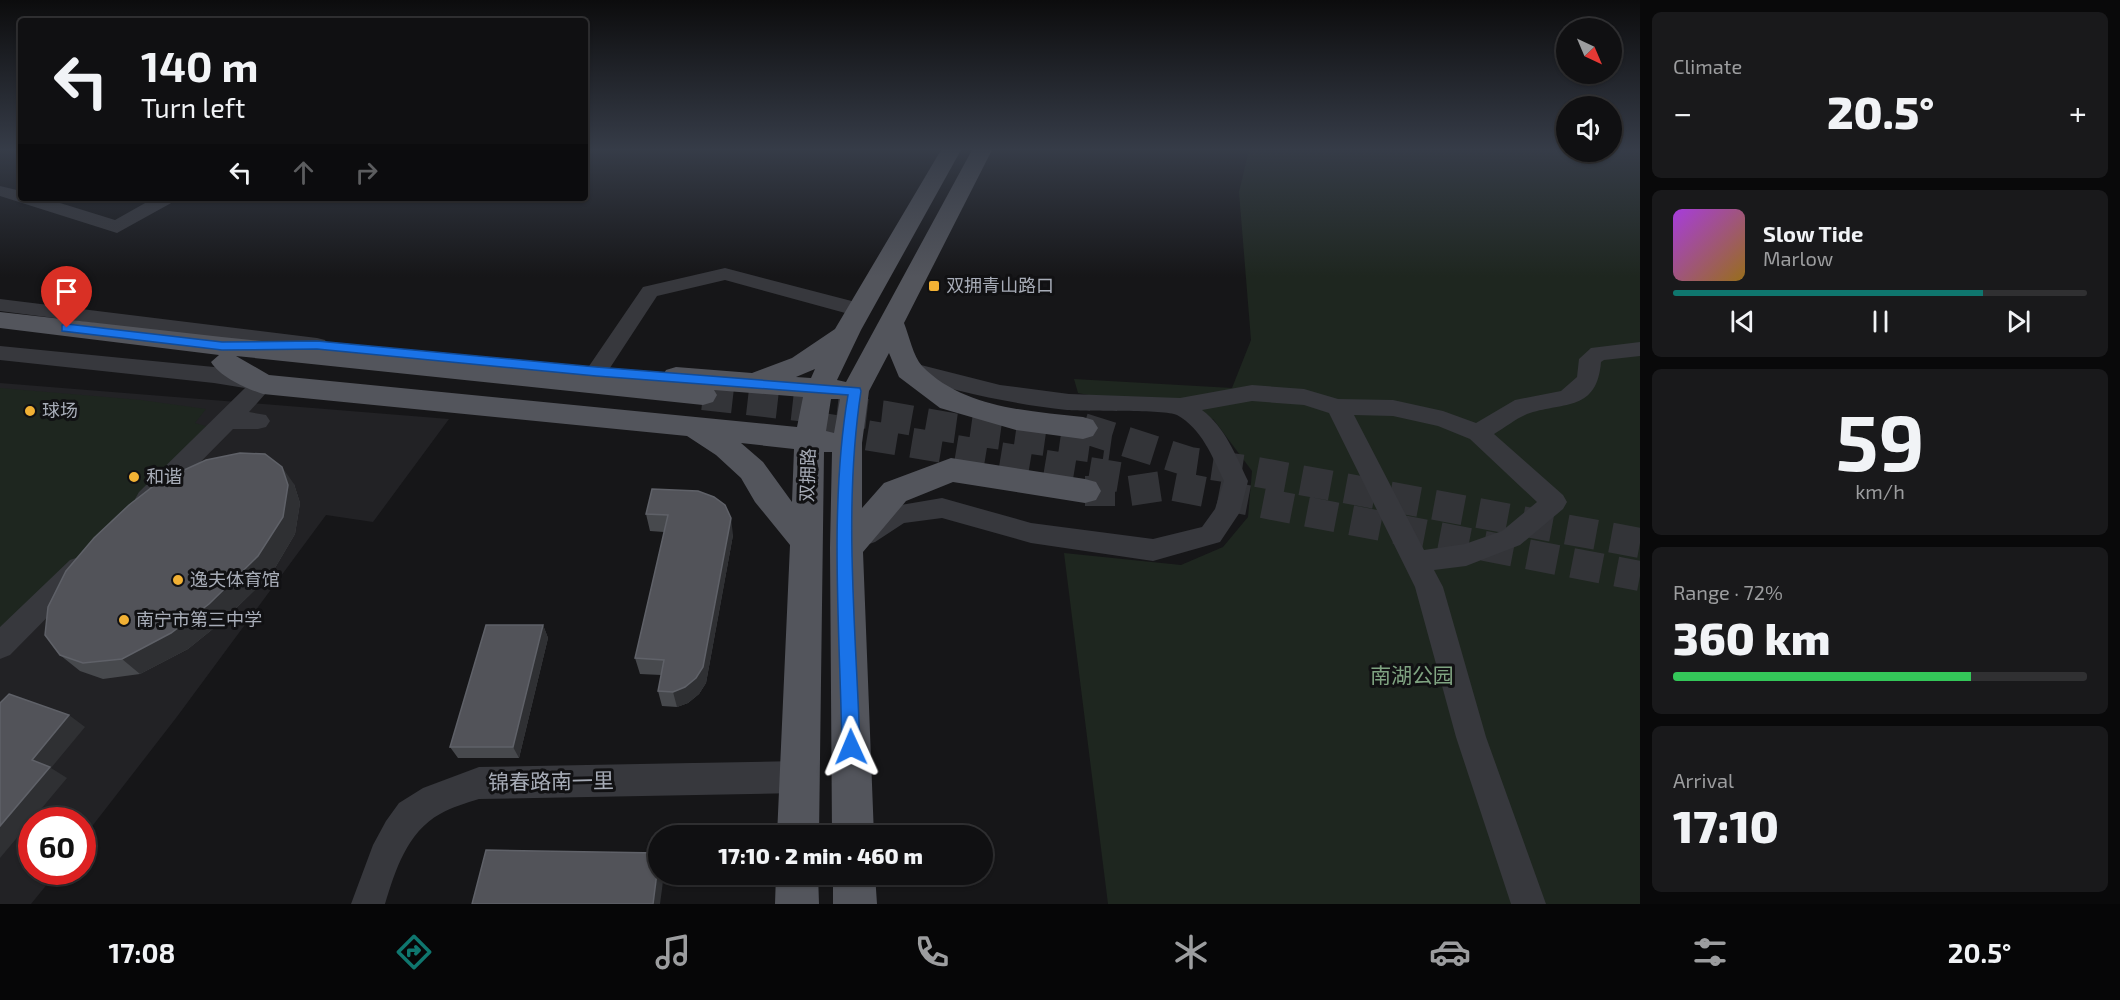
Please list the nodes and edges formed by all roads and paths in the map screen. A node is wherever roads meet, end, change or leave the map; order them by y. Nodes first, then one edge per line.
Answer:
1 (927, 192) edge
2 (959, 192) edge
3 (35, 201) edge
4 (162, 201) edge
5 (0, 305) edge
6 (0, 320) edge
7 (854, 320) junction
8 (890, 321) junction
9 (0, 338) edge
10 (317, 345) junction
11 (1640, 349) edge
12 (0, 353) edge
13 (224, 354) junction
14 (909, 370) junction
15 (596, 372) junction
16 (751, 382) junction
17 (263, 384) junction
18 (819, 389) junction
19 (855, 391) junction
20 (1180, 406) junction
21 (1338, 407) junction
22 (696, 409) junction
23 (228, 420) junction
24 (258, 421) dead end
25 (1083, 428) tunnel mouth
26 (1478, 434) junction
27 (809, 441) junction
28 (847, 443) junction
29 (1085, 491) tunnel mouth
30 (131, 516) edge
31 (806, 542) junction
32 (846, 548) junction
33 (98, 549) edge
34 (1417, 562) junction
35 (0, 646) edge
36 (798, 777) junction
37 (798, 825) edge
38 (853, 825) edge
39 (797, 885) edge
40 (854, 885) edge
41 (368, 904) edge
42 (796, 904) edge
43 (855, 904) edge
44 (1529, 904) edge

1 - 7 main road, 双拥路
2 - 8 main road, 双拥路
3 - 4 street
5 - 10 street
6 - 13 main road
7 - 15 street
7 - 16 main road
7 - 18 main road, 双拥路
8 - 14 main road
8 - 19 main road, 双拥路
9 - 13 main road
10 - 13 main road
10 - 15 main road
11 - 26 street
12 - 17 street
13 - 17 main road
13 - 22 main road
14 - 20 street
14 - 25 main road
15 - 16 main road
16 - 18 main road
17 - 22 main road
17 - 23 street
18 - 19 main road
18 - 27 main road, 双拥路
19 - 28 main road, 双拥路
20 - 21 street
20 - 32 street
21 - 26 street
21 - 34 street
22 - 27 main road
22 - 31 main road
23 - 24 street
23 - 30 street
26 - 34 street
27 - 28 main road
27 - 31 main road, 双拥路
28 - 32 main road, 双拥路
29 - 32 main road
31 - 36 main road, 双拥路
32 - 38 main road, 双拥路
33 - 35 street
34 - 44 street
36 - 37 main road, 双拥路
36 - 41 street, 锦春路南一里
39 - 42 main road
40 - 43 main road

